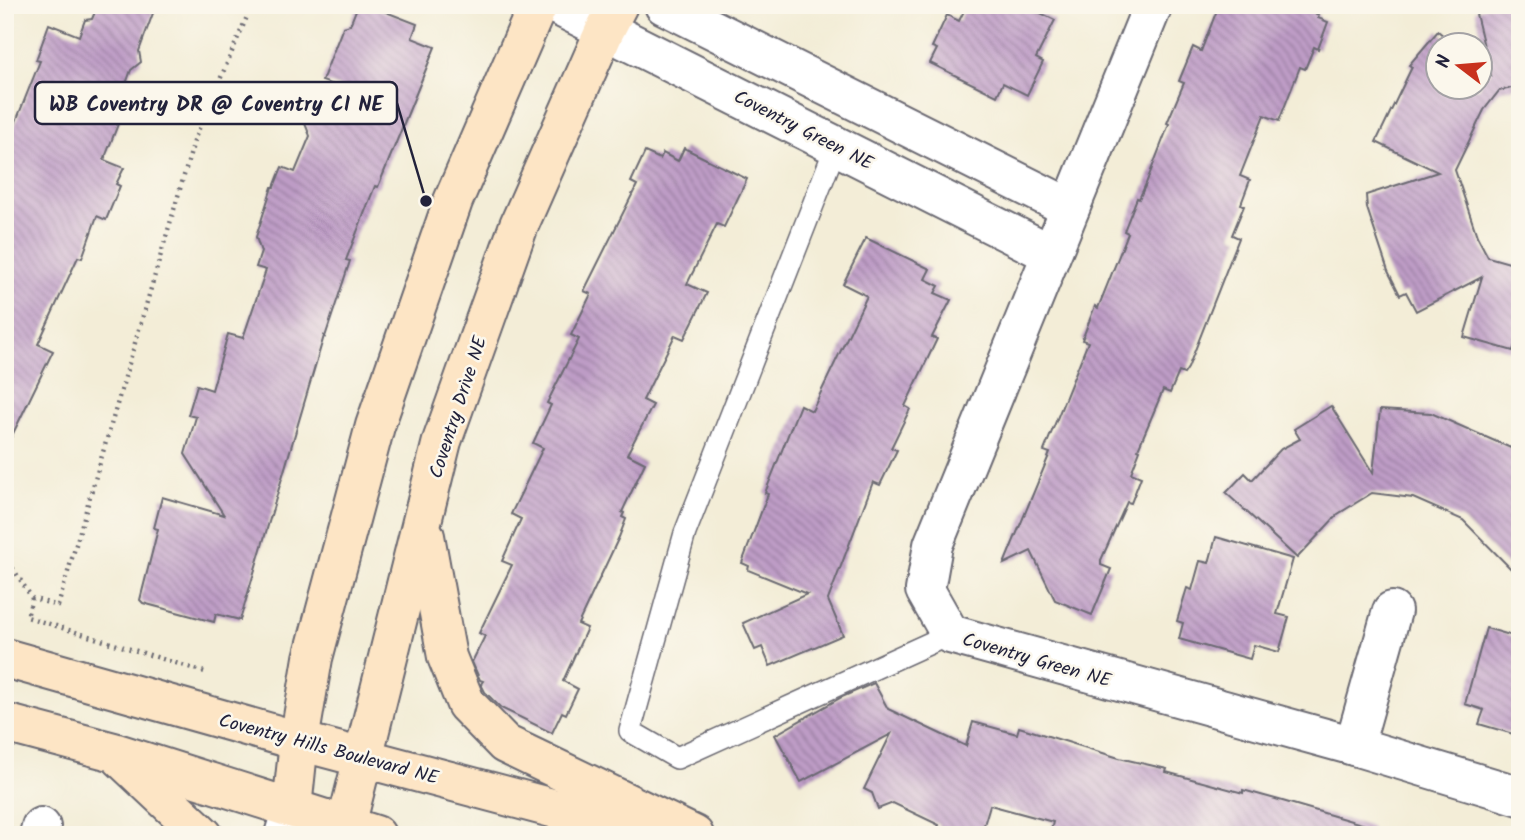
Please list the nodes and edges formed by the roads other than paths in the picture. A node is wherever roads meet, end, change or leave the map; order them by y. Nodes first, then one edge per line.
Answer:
1 (538, 5) edge
2 (556, 5) edge
3 (664, 5) edge
4 (1153, 5) edge
5 (612, 17) edge
6 (836, 146) junction
7 (1070, 208) junction
8 (1051, 254) junction
9 (423, 523) junction
10 (1392, 611) dead end
11 (950, 634) junction
12 (5, 658) edge
13 (5, 723) edge
14 (299, 741) junction
15 (1354, 746) junction
16 (114, 752) junction
17 (364, 758) junction
18 (1520, 796) edge
19 (288, 821) edge
20 (355, 832) edge
21 (203, 835) edge
22 (653, 835) edge
23 (694, 835) edge

1 - 14 street
2 - 5 street, Coventry Green NE
3 - 7 street
4 - 7 street, Coventry Green NE
5 - 6 street, Coventry Green NE
5 - 9 street, Coventry Drive NE
6 - 8 street, Coventry Green NE
6 - 11 lane
7 - 8 street, Coventry Green NE
8 - 11 street, Coventry Green NE
9 - 17 street, Coventry Drive NE
9 - 23 street
10 - 15 street
11 - 15 street, Coventry Green NE
12 - 14 street, Coventry Hills Boulevard NE
13 - 16 street
14 - 17 street, Coventry Hills Boulevard NE
14 - 19 street
15 - 18 street, Coventry Green NE
16 - 19 street
16 - 21 street
17 - 20 street, Coventry Drive NE
17 - 22 street, Coventry Hills Boulevard NE
19 - 20 street

